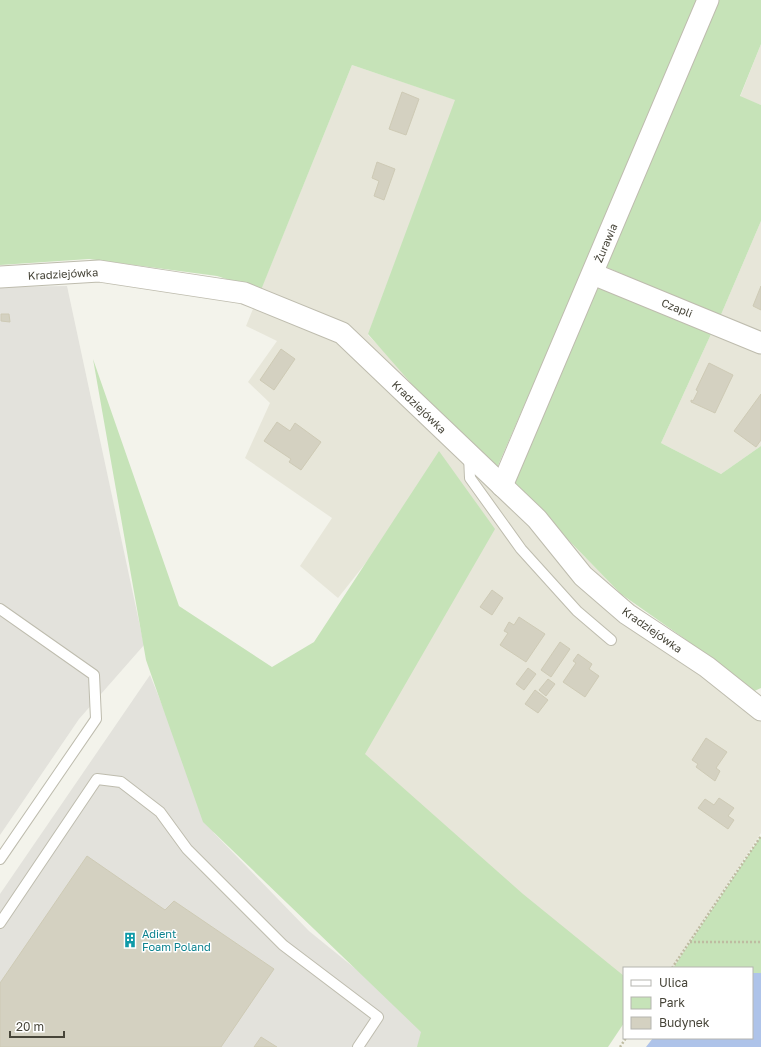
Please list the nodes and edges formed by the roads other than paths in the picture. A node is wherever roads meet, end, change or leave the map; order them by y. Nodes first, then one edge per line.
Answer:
1 (708, 0) edge
2 (593, 274) junction
3 (0, 277) edge
4 (761, 343) edge
5 (468, 454) junction
6 (502, 486) junction
7 (0, 609) edge
8 (611, 640) dead end
9 (761, 710) edge
10 (0, 859) edge
11 (0, 922) edge
12 (358, 1047) edge

1 - 2 street, Żurawia
2 - 4 street, Czapli
2 - 6 street, Żurawia
3 - 5 street, Kradziejówka
5 - 6 street, Kradziejówka
5 - 8 lane
6 - 9 street, Kradziejówka
7 - 10 lane
11 - 12 lane

